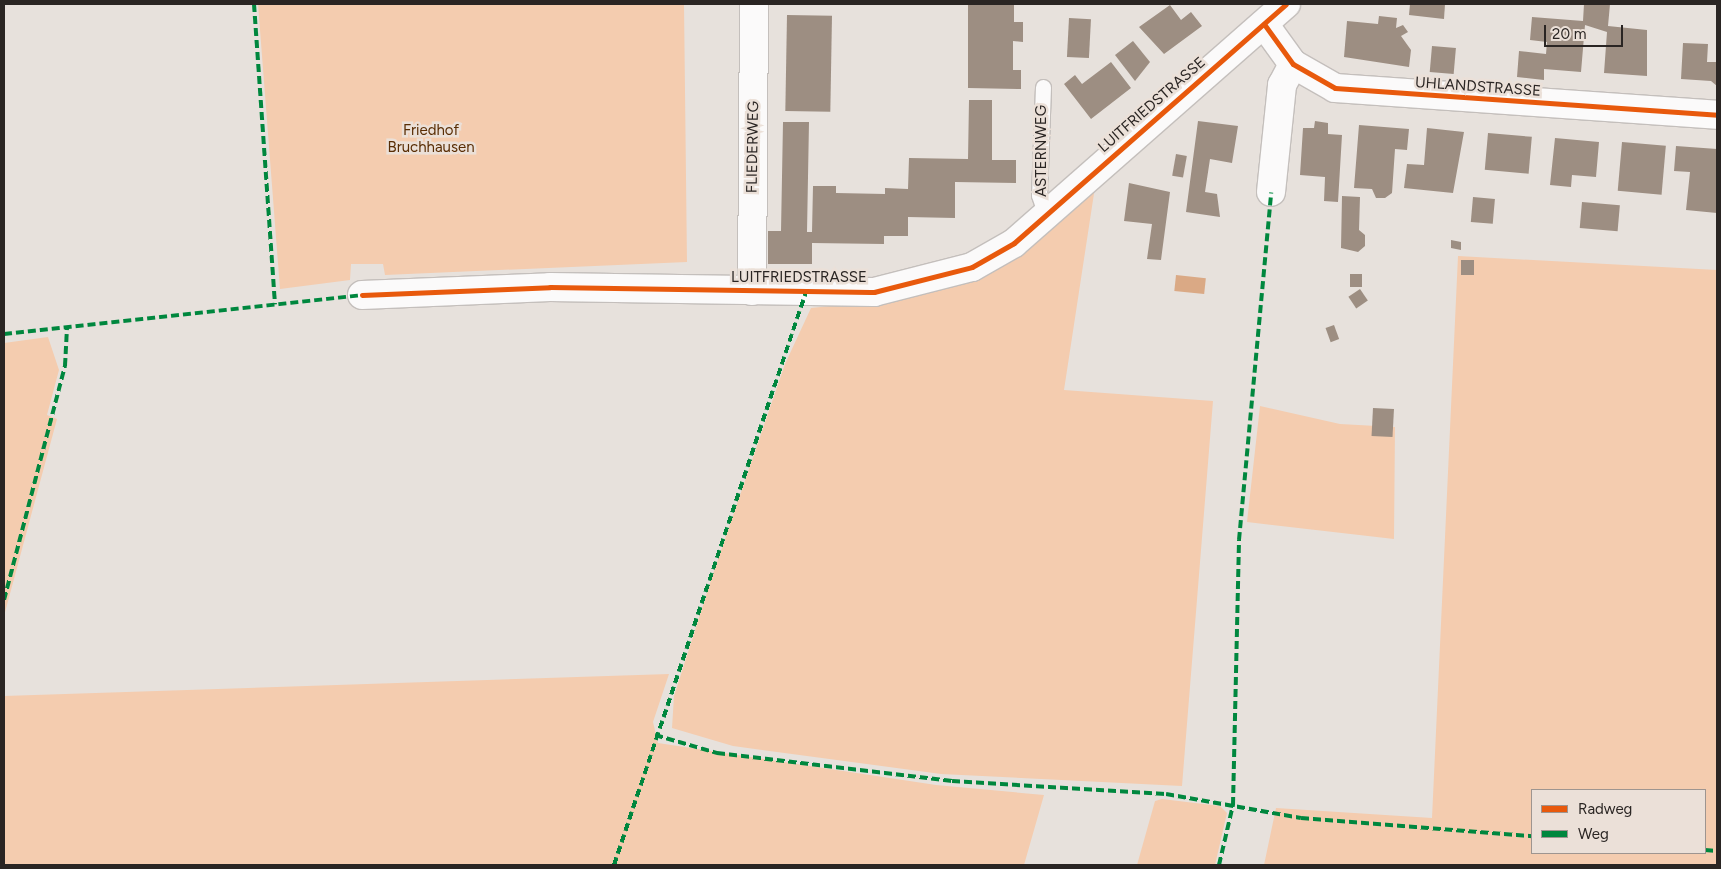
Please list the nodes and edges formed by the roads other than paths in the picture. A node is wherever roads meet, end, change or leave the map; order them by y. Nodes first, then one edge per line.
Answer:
1 (754, 4) edge
2 (1286, 4) edge
3 (1264, 24) junction
4 (1294, 64) junction
5 (1043, 87) dead end
6 (1717, 114) edge
7 (1271, 192) dead end
8 (1046, 215) junction
9 (752, 291) junction
10 (362, 295) dead end

1 - 9 street, FLIEDERWEG
2 - 3 street, LUITFRIEDSTRASSE
3 - 4 street, UHLANDSTRASSE
3 - 8 street, LUITFRIEDSTRASSE
4 - 6 street, UHLANDSTRASSE
4 - 7 street
5 - 8 lane, ASTERNWEG
8 - 9 street, LUITFRIEDSTRASSE
9 - 10 street, LUITFRIEDSTRASSE

